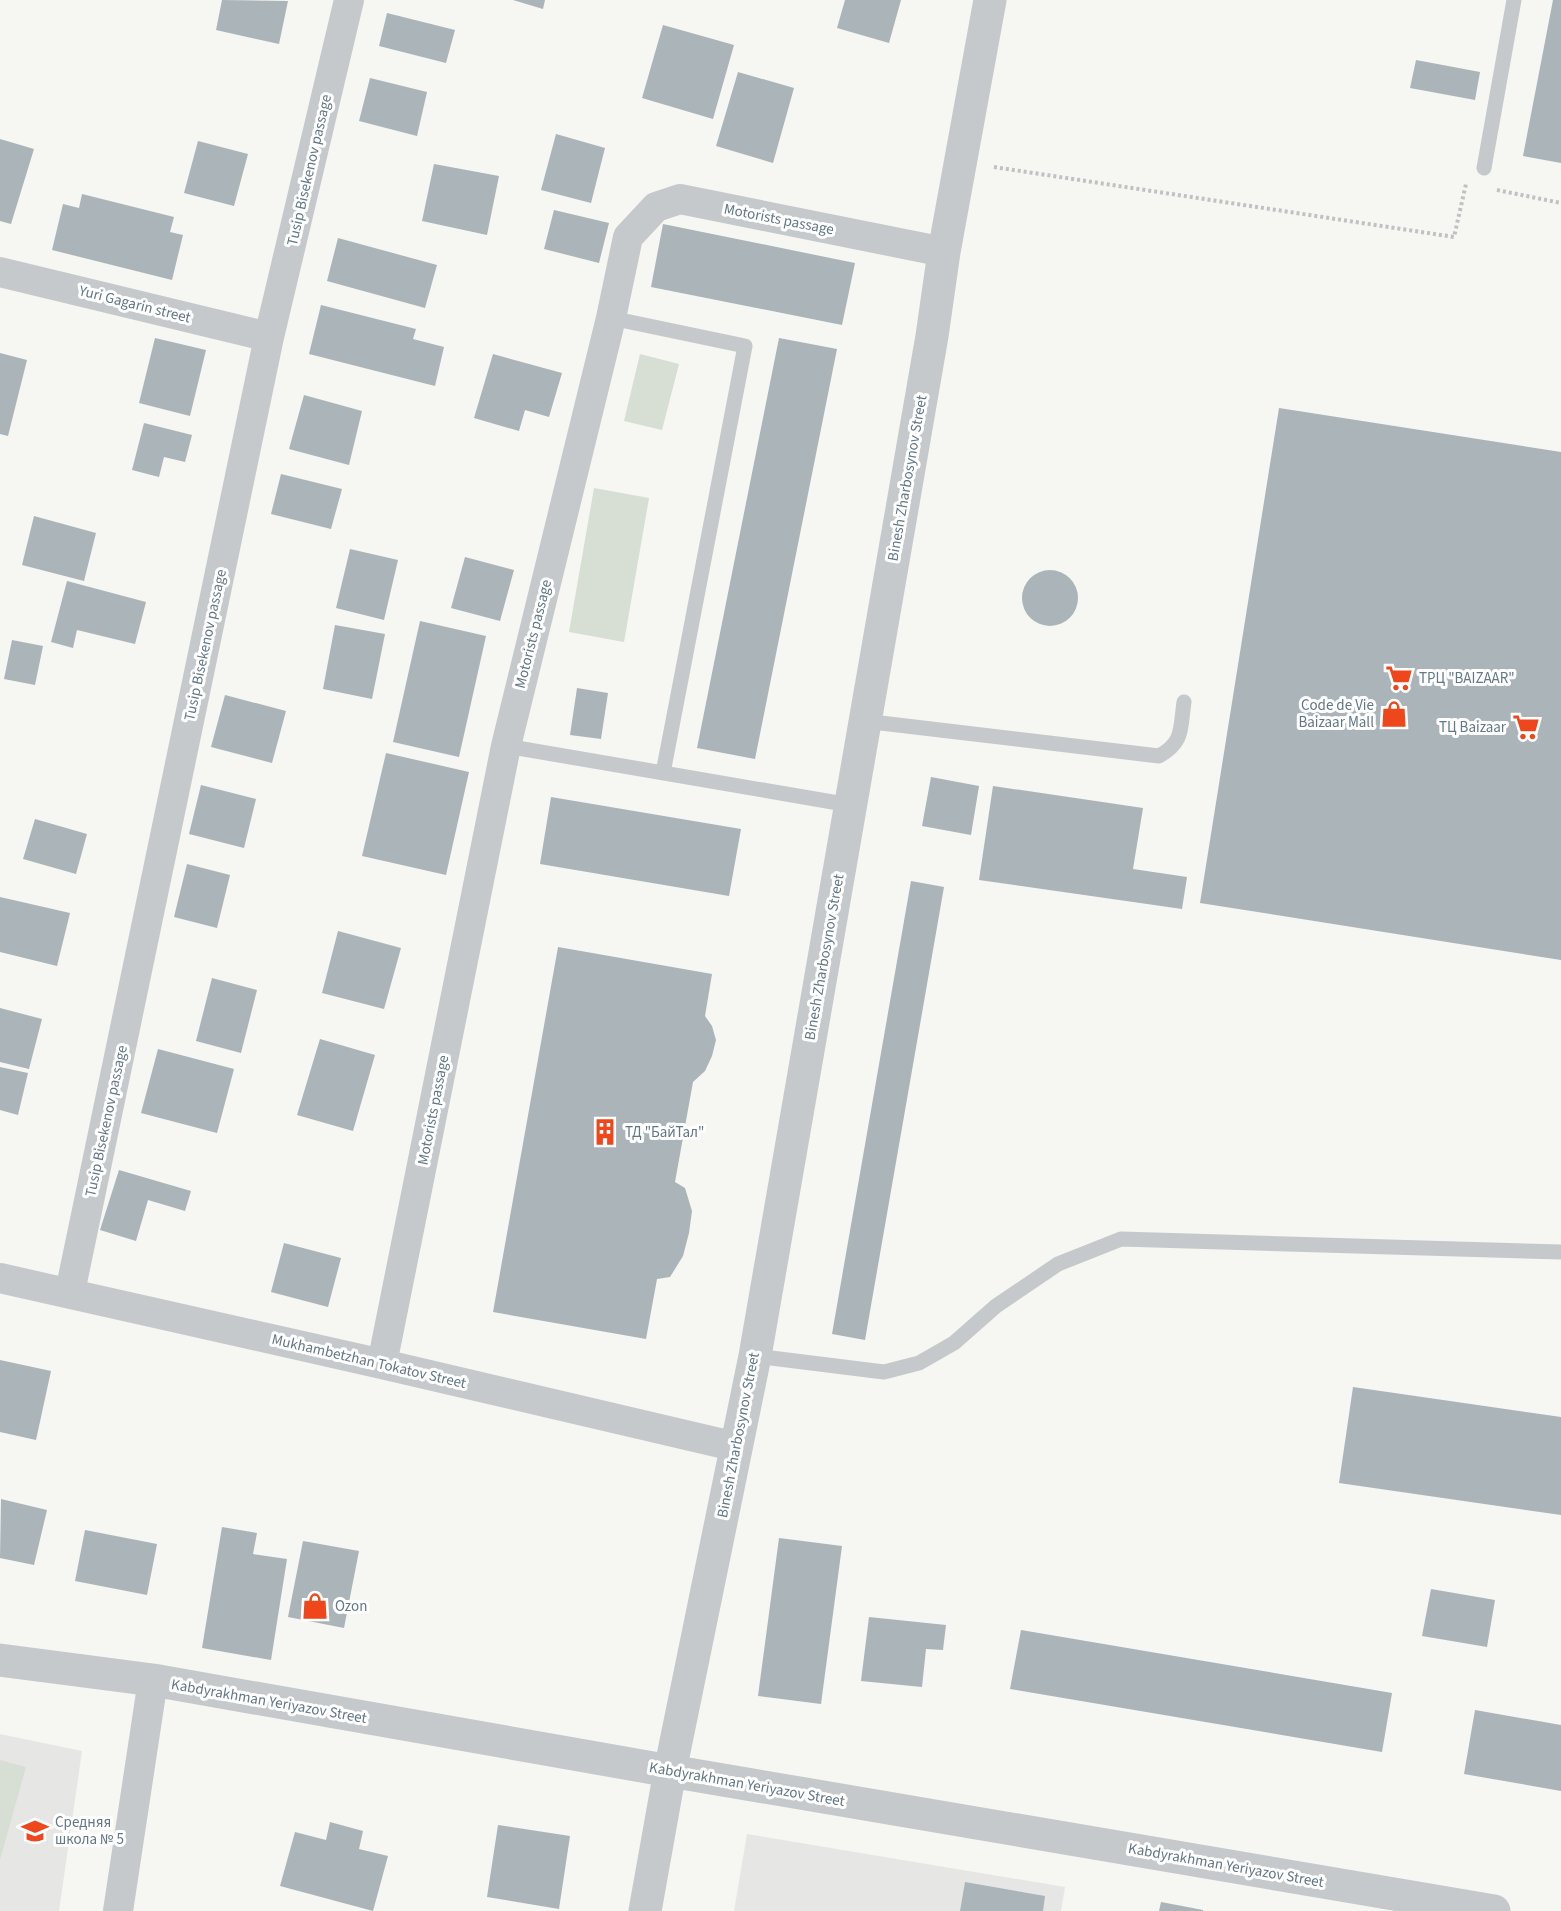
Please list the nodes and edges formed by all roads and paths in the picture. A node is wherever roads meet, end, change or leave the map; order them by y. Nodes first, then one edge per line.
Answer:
1 (350, 0) edge
2 (990, 0) edge
3 (1514, 0) edge
4 (960, 162) junction
5 (1484, 168) dead end
6 (1475, 186) dead end
7 (1495, 190) dead end
8 (1561, 203) edge
9 (944, 252) junction
10 (0, 272) edge
11 (611, 318) junction
12 (269, 337) junction
13 (1184, 702) dead end
14 (864, 721) junction
15 (506, 746) junction
16 (663, 773) junction
17 (850, 805) junction
18 (1561, 1252) edge
19 (0, 1278) edge
20 (70, 1292) junction
21 (755, 1356) junction
22 (382, 1364) junction
23 (737, 1447) junction
24 (0, 1660) edge
25 (153, 1680) junction
26 (670, 1771) junction
27 (118, 1911) edge
28 (645, 1911) edge
29 (1494, 1911) edge

1 - 12 street, Tusip Bisekenov passage
2 - 4 street, Binesh Zharbosynov Street
3 - 5 lane
4 - 6 path
4 - 9 street, Binesh Zharbosynov Street
7 - 8 path
9 - 11 street, Motorists passage
9 - 14 street, Binesh Zharbosynov Street
10 - 12 street, Yuri Gagarin street
11 - 15 street, Motorists passage
11 - 16 lane
12 - 20 street, Tusip Bisekenov passage
13 - 14 lane
14 - 17 street, Binesh Zharbosynov Street
15 - 16 lane
15 - 22 street, Motorists passage
16 - 17 lane
17 - 21 street, Binesh Zharbosynov Street
18 - 21 lane
19 - 20 street, Mukhambetzhan Tokatov Street
20 - 22 street, Mukhambetzhan Tokatov Street
21 - 23 street, Binesh Zharbosynov Street
22 - 23 street, Mukhambetzhan Tokatov Street
23 - 26 street, Binesh Zharbosynov Street
24 - 25 street, Kabdyrakhman Yeriyazov Street
25 - 26 street, Kabdyrakhman Yeriyazov Street
25 - 27 street
26 - 28 street, Binesh Zharbosynov Street
26 - 29 street, Kabdyrakhman Yeriyazov Street

